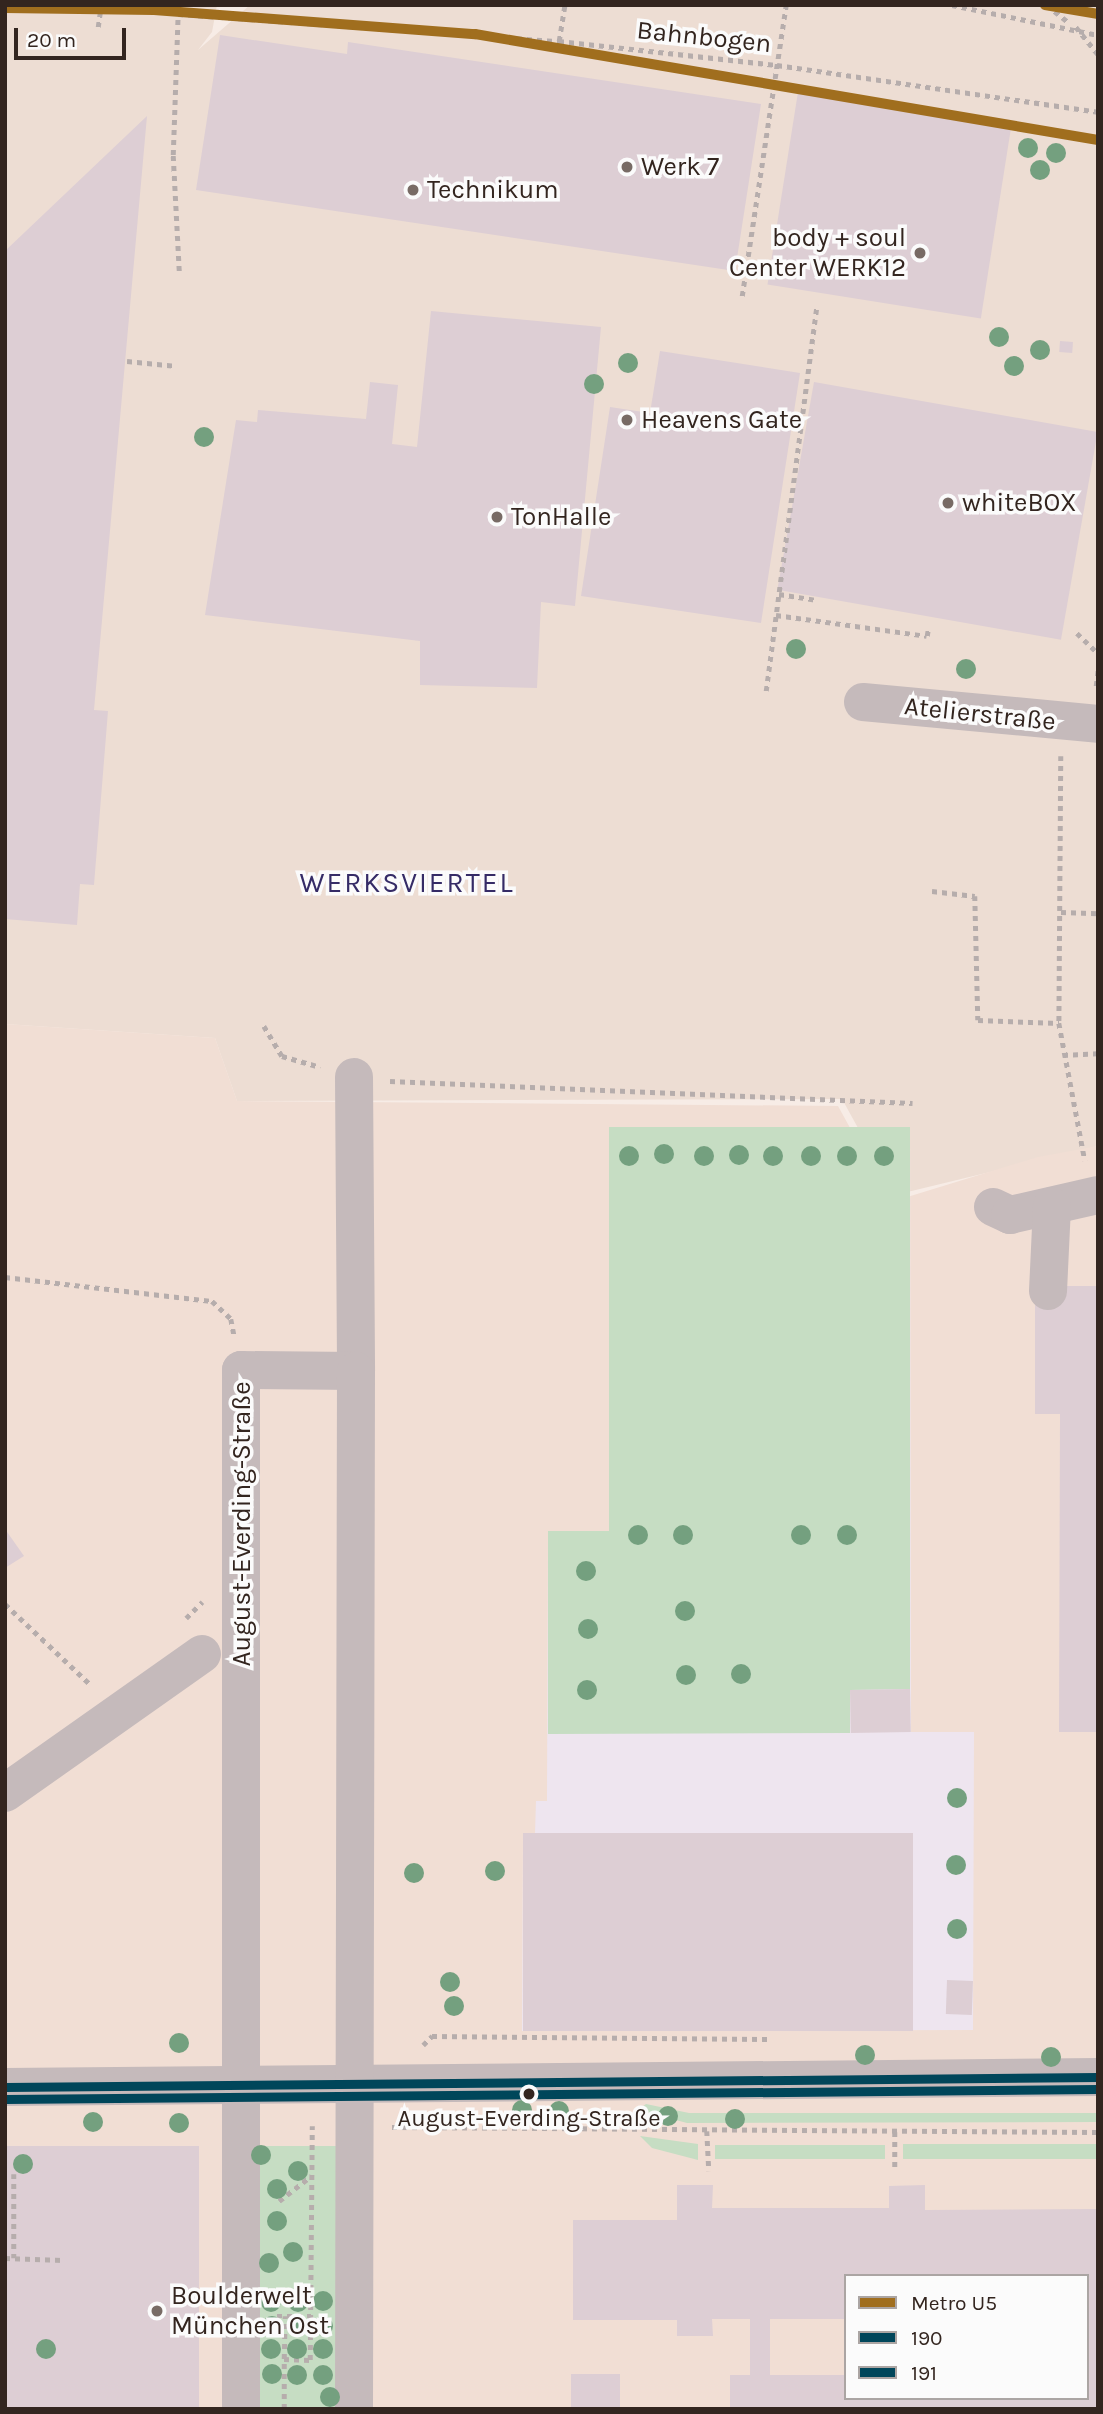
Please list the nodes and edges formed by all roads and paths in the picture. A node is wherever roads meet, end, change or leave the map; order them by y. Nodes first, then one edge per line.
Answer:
1 (101, 5) edge
2 (565, 5) edge
3 (786, 5) edge
4 (952, 5) edge
5 (1047, 5) edge
6 (1075, 26) junction
7 (98, 27) dead end
8 (1098, 35) edge
9 (559, 41) junction
10 (1098, 54) edge
11 (777, 65) junction
12 (1098, 113) edge
13 (179, 271) dead end
14 (742, 296) dead end
15 (817, 305) dead end
16 (127, 362) dead end
17 (177, 366) dead end
18 (779, 594) junction
19 (818, 600) dead end
20 (776, 615) junction
21 (928, 630) dead end
22 (1077, 633) dead end
23 (1098, 653) edge
24 (766, 691) dead end
25 (863, 702) dead end
26 (1079, 724) edge
27 (932, 891) dead end
28 (1061, 912) junction
29 (1098, 913) edge
30 (1059, 1023) junction
31 (264, 1026) dead end
32 (1098, 1053) edge
33 (1063, 1055) junction
34 (354, 1077) junction
35 (914, 1103) dead end
36 (1096, 1196) edge
37 (1052, 1206) junction
38 (993, 1207) dead end
39 (5, 1277) edge
40 (1048, 1292) dead end
41 (241, 1370) junction
42 (356, 1371) junction
43 (212, 1592) dead end
44 (5, 1604) edge
45 (179, 1625) dead end
46 (202, 1654) dead end
47 (92, 1686) dead end
48 (5, 1793) edge
49 (1098, 2077) edge
50 (241, 2084) junction
51 (355, 2084) junction
52 (5, 2087) edge
53 (312, 2126) dead end
54 (355, 2126) junction
55 (707, 2132) junction
56 (895, 2132) junction
57 (1098, 2132) edge
58 (895, 2169) dead end
59 (709, 2171) dead end
60 (14, 2174) dead end
61 (5, 2258) edge
62 (14, 2258) junction
63 (63, 2260) dead end
64 (285, 2316) dead end
65 (284, 2359) junction
66 (241, 2409) edge
67 (284, 2409) edge
68 (355, 2409) edge

1 - 7 path
2 - 9 path
3 - 11 path
4 - 6 path
5 - 6 path
6 - 8 path
6 - 10 path
9 - 11 path, Bahnbogen
9 - 13 path, Bahnbogen
11 - 12 path, Bahnbogen
11 - 14 path
15 - 18 path
16 - 17 path
18 - 19 path
18 - 20 path
20 - 21 path
20 - 24 path
22 - 23 path
25 - 26 street, Atelierstraße
26 - 28 path
27 - 30 path
28 - 29 path
28 - 30 path
30 - 33 path
31 - 34 path
32 - 33 path
33 - 36 path
34 - 35 path
34 - 42 street
36 - 37 street
37 - 38 street
37 - 40 street
39 - 41 path
41 - 42 street, August-Everding-Straße
41 - 50 street, August-Everding-Straße
42 - 51 street
43 - 45 path
44 - 47 path
46 - 48 street
49 - 51 street
50 - 51 street
50 - 52 street
50 - 66 street, August-Everding-Straße
51 - 54 street
53 - 65 path
54 - 55 path
54 - 68 street
55 - 56 path
55 - 59 path
56 - 57 path
56 - 58 path
60 - 62 path
61 - 62 path
62 - 63 path
64 - 65 path
65 - 67 path

